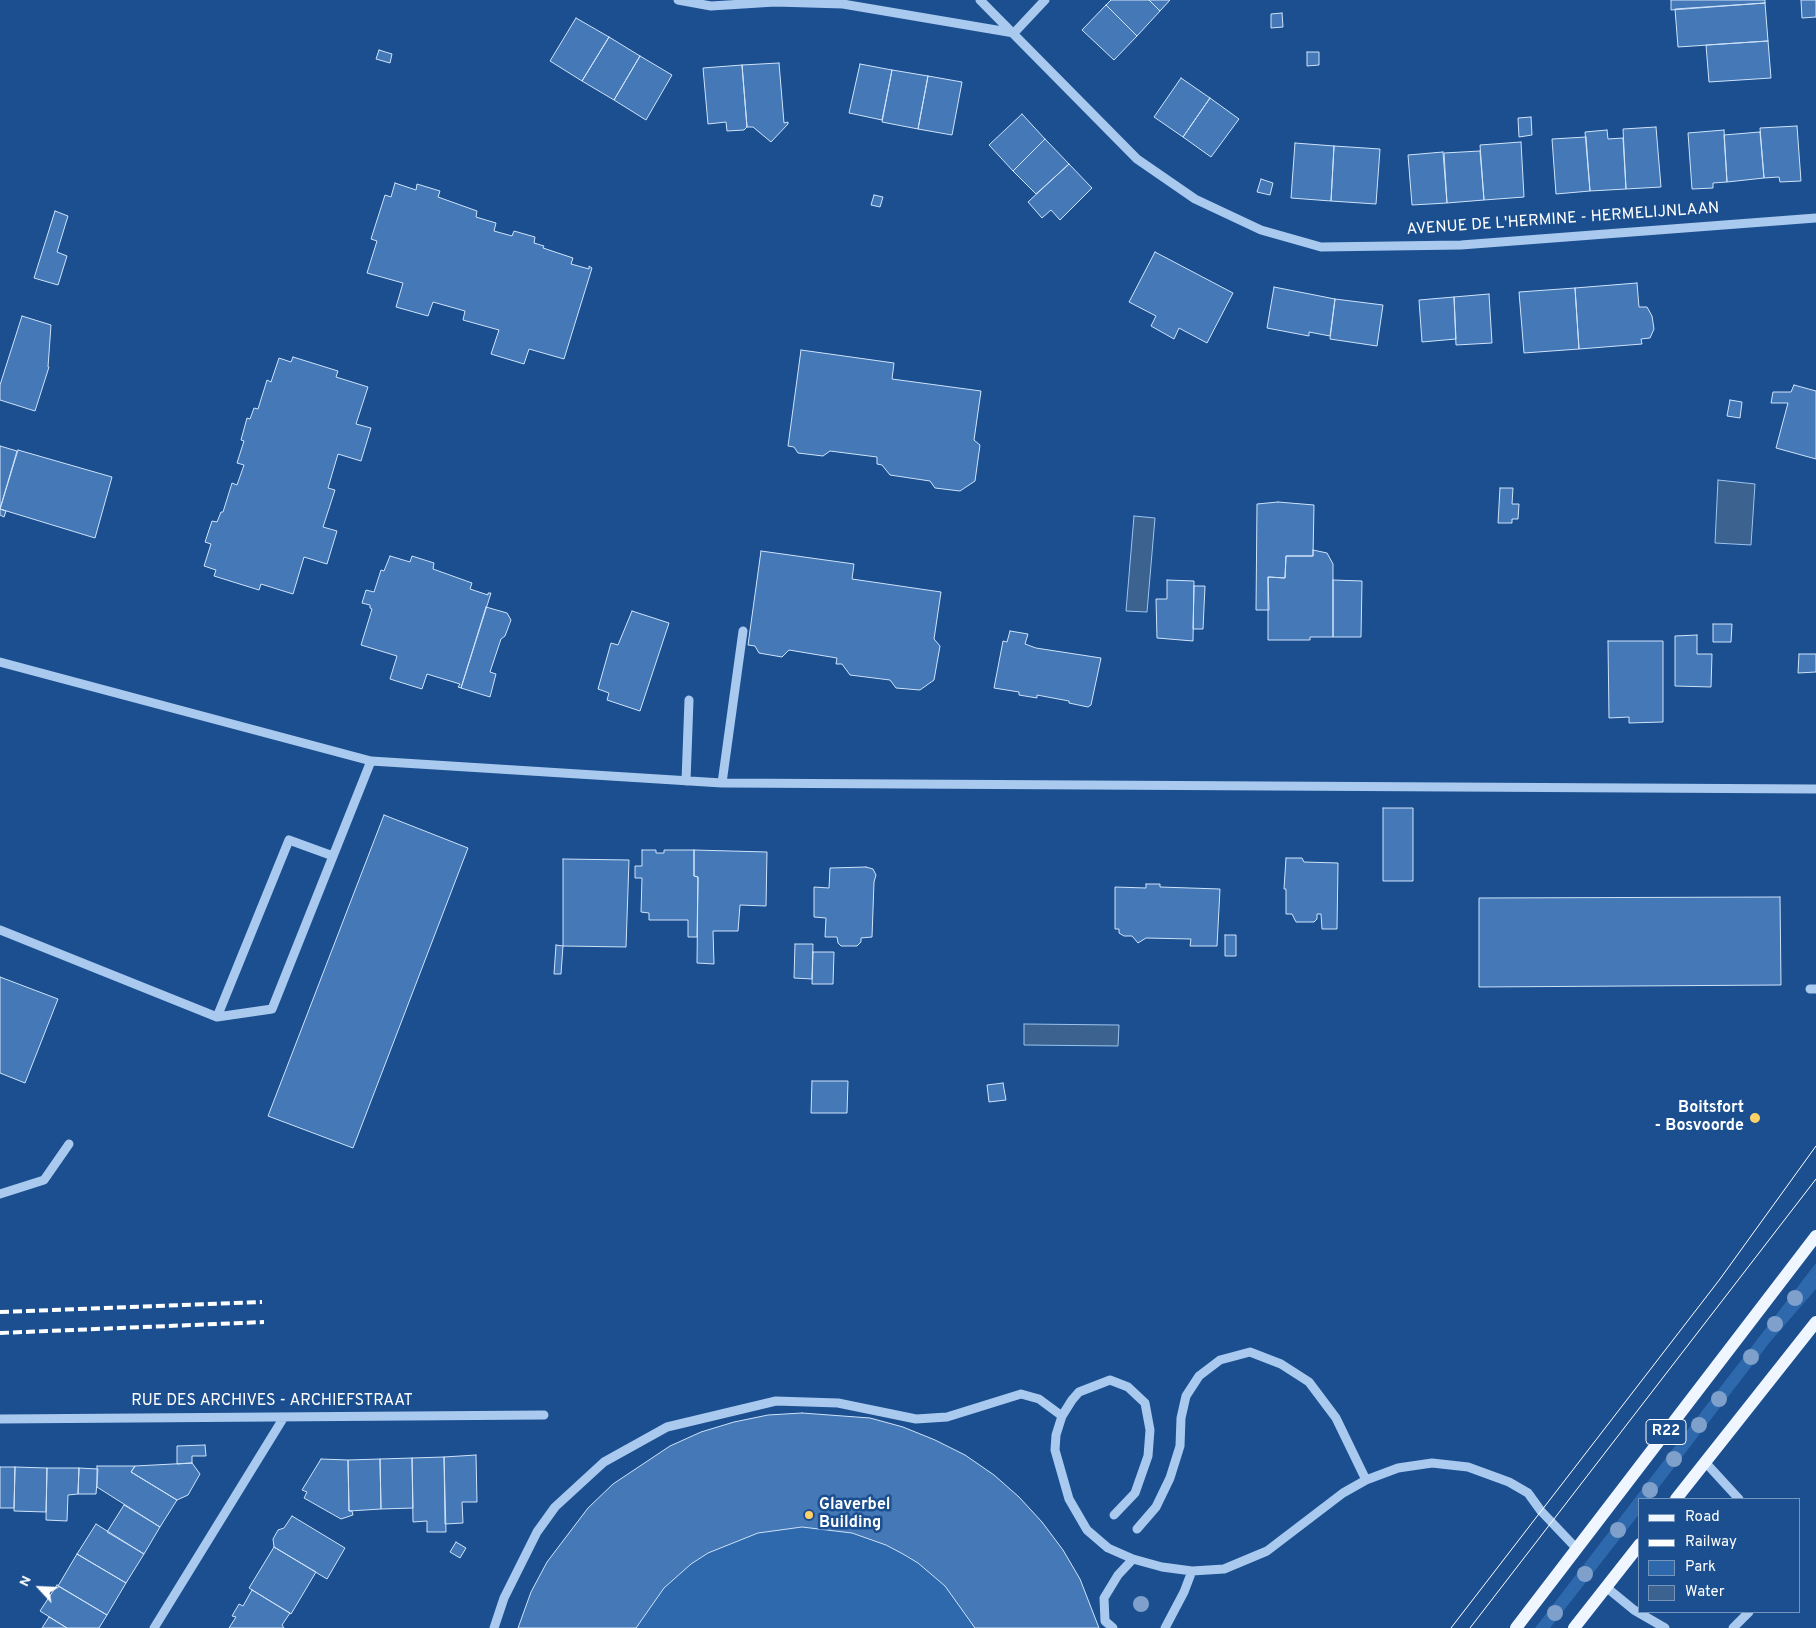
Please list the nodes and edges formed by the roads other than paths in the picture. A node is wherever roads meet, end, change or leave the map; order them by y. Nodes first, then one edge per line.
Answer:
1 (678, 0) edge
2 (980, 0) edge
3 (1045, 0) edge
4 (1014, 33) junction
5 (1816, 218) edge
6 (743, 632) dead end
7 (0, 662) edge
8 (689, 700) dead end
9 (371, 761) junction
10 (686, 780) junction
11 (722, 783) junction
12 (1816, 789) edge
13 (334, 856) junction
14 (0, 930) edge
15 (217, 1017) junction
16 (69, 1144) dead end
17 (0, 1194) edge
18 (1816, 1236) edge
19 (1816, 1322) edge
20 (544, 1415) dead end
21 (1062, 1416) junction
22 (284, 1418) junction
23 (0, 1419) edge
24 (1705, 1462) junction
25 (1366, 1480) junction
26 (1677, 1498) edge
27 (1738, 1498) edge
28 (1114, 1515) dead end
29 (1137, 1529) dead end
30 (1638, 1547) edge
31 (1577, 1548) junction
32 (1133, 1559) junction
33 (1192, 1571) junction
34 (1606, 1587) junction
35 (1638, 1612) edge
36 (1639, 1613) edge
37 (1748, 1613) edge
38 (154, 1628) edge
39 (494, 1628) edge
40 (1113, 1628) edge
41 (1165, 1628) edge
42 (1516, 1628) edge
43 (1574, 1628) edge
44 (1665, 1628) edge
45 (1733, 1628) edge

1 - 4 street
2 - 4 street, AVENUE DE L'HERMINE - HERMELIJNLAAN
3 - 4 street
4 - 5 street, AVENUE DE L'HERMINE - HERMELIJNLAAN
6 - 11 street
7 - 9 street
8 - 10 street
9 - 10 street
9 - 13 street
10 - 11 street
11 - 12 street
13 - 15 street
13 - 15 street
14 - 15 street
16 - 17 street
18 - 31 main road, R22
19 - 24 main road
20 - 22 street, RUE DES ARCHIVES - ARCHIEFSTRAAT
21 - 28 street
21 - 32 street
21 - 39 street
22 - 23 street, RUE DES ARCHIVES - ARCHIEFSTRAAT
22 - 38 street
24 - 26 main road
24 - 27 street
25 - 29 street
25 - 31 street
25 - 33 street
30 - 34 main road
31 - 42 main road, R22
32 - 33 street
32 - 40 street
33 - 41 street
34 - 35 street
34 - 43 main road
36 - 44 street
37 - 45 street

